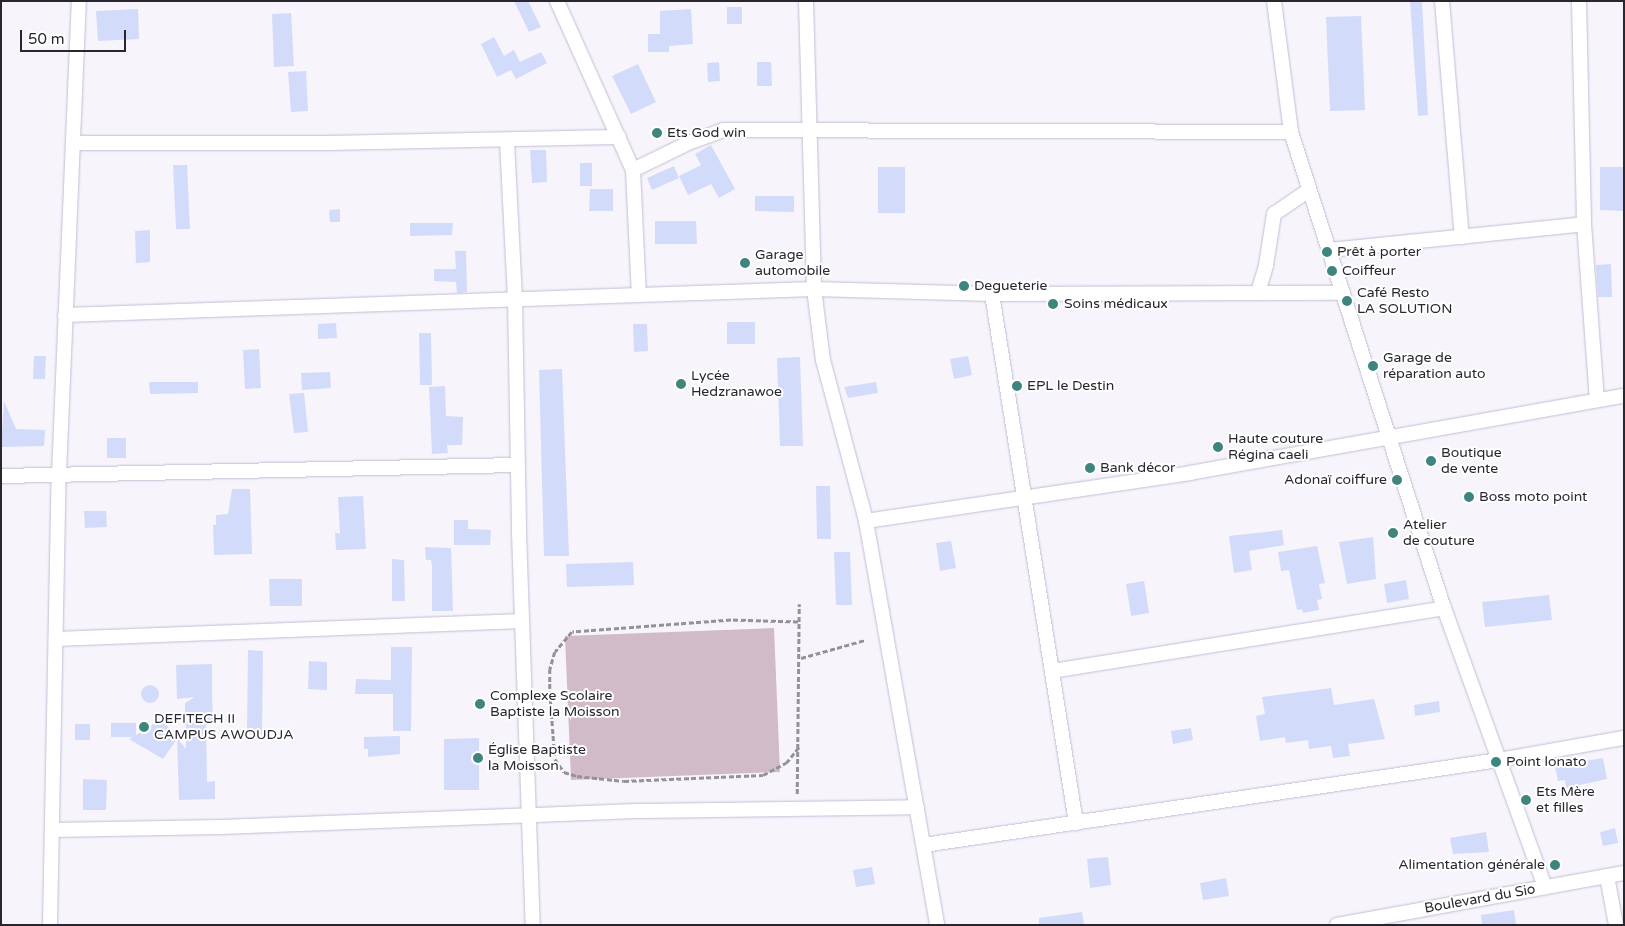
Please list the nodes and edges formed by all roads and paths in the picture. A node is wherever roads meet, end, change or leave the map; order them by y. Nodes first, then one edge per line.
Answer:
1 (79, 1) edge
2 (557, 1) edge
3 (806, 1) edge
4 (1274, 1) edge
5 (1442, 1) edge
6 (1579, 1) edge
7 (809, 129) junction
8 (1291, 132) junction
9 (619, 137) junction
10 (506, 141) junction
11 (74, 143) junction
12 (633, 170) junction
13 (1309, 190) junction
14 (1584, 224) junction
15 (1462, 237) junction
16 (1330, 250) junction
17 (814, 289) junction
18 (1258, 292) junction
19 (1343, 293) junction
20 (992, 294) junction
21 (638, 295) junction
22 (515, 299) junction
23 (65, 315) junction
24 (1624, 396) edge
25 (1597, 400) junction
26 (1387, 437) junction
27 (517, 465) junction
28 (59, 474) junction
29 (1, 476) edge
30 (1024, 498) junction
31 (866, 521) junction
32 (799, 604) dead end
33 (1444, 608) junction
34 (522, 621) junction
35 (798, 622) junction
36 (56, 639) junction
37 (865, 640) dead end
38 (801, 658) junction
39 (1052, 671) junction
40 (1624, 738) edge
41 (799, 747) junction
42 (1499, 760) junction
43 (917, 807) junction
44 (795, 808) junction
45 (530, 814) junction
46 (1076, 823) junction
47 (52, 830) junction
48 (924, 845) junction
49 (1624, 873) edge
50 (1607, 876) junction
51 (1545, 887) junction
52 (50, 925) edge
53 (533, 925) edge
54 (937, 925) edge
55 (1337, 925) edge
56 (1616, 925) edge

1 - 11 street
2 - 9 street
3 - 7 street
4 - 8 street
5 - 15 street
6 - 14 street
7 - 8 street
7 - 12 street
7 - 17 street
8 - 13 street
9 - 10 street
9 - 12 street
10 - 11 street
10 - 22 street
11 - 23 street
12 - 21 street
13 - 16 street
13 - 18 street
14 - 15 street
14 - 25 street
15 - 16 street
16 - 19 street
17 - 20 street
17 - 21 street
17 - 31 street
18 - 19 street
18 - 20 street
19 - 26 street
20 - 30 street
21 - 22 street
22 - 23 street
22 - 27 street
23 - 28 street
24 - 25 street
25 - 26 street
26 - 30 street
26 - 33 street
27 - 28 street
27 - 34 street
28 - 29 street
28 - 36 street
30 - 31 street
30 - 39 street
31 - 43 street
32 - 35 path
33 - 39 street
33 - 42 street
34 - 36 street
34 - 45 street
35 - 38 path
35 - 41 path
36 - 47 street
37 - 38 path
38 - 41 path
39 - 46 street
40 - 42 street
41 - 44 path
42 - 46 street
42 - 51 street
43 - 44 street
43 - 48 street
44 - 45 street
45 - 47 street
45 - 53 street
46 - 48 street
47 - 52 street
48 - 54 street
49 - 50 street, Boulevard du Sio
50 - 51 street, Boulevard du Sio
50 - 56 street
51 - 55 street, Boulevard du Sio

